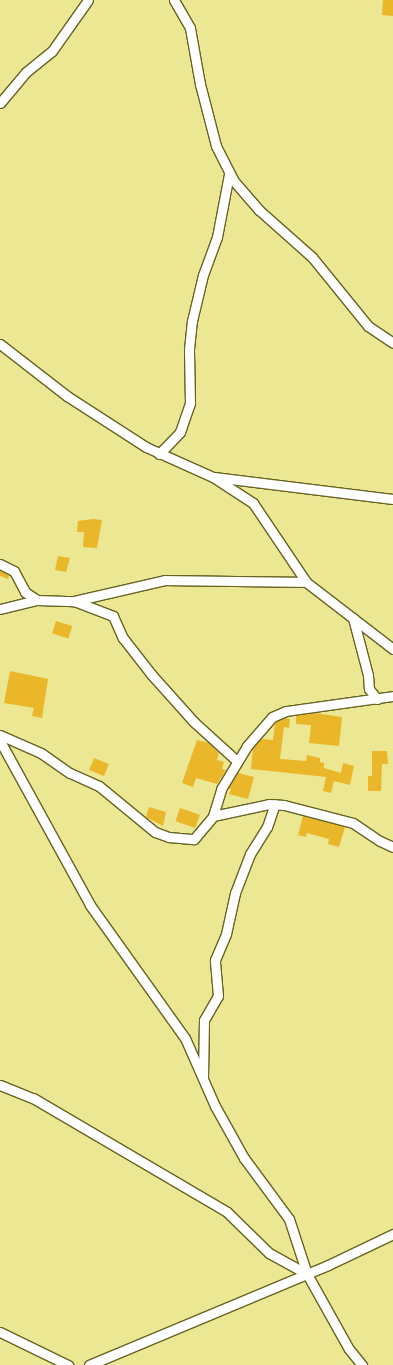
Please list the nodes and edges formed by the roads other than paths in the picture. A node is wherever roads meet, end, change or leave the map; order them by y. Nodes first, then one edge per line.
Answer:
1 (88, 0) edge
2 (174, 0) edge
3 (0, 103) edge
4 (229, 174) junction
5 (393, 343) edge
6 (0, 344) edge
7 (159, 454) junction
8 (213, 477) junction
9 (393, 499) edge
10 (0, 564) edge
11 (306, 582) junction
12 (37, 600) junction
13 (74, 601) junction
14 (0, 608) edge
15 (353, 618) junction
16 (393, 649) edge
17 (369, 689) junction
18 (393, 696) edge
19 (377, 699) junction
20 (359, 702) junction
21 (0, 735) edge
22 (0, 741) edge
23 (237, 761) junction
24 (275, 804) junction
25 (213, 816) junction
26 (393, 847) edge
27 (203, 1079) junction
28 (0, 1085) edge
29 (393, 1234) edge
30 (307, 1274) junction
31 (0, 1332) edge
32 (68, 1365) edge
33 (89, 1365) edge
34 (362, 1365) edge

1 - 3 street
2 - 4 street
4 - 5 street
4 - 7 street
6 - 7 street
7 - 8 street
8 - 9 street
8 - 11 street
10 - 12 street
11 - 13 street
11 - 15 street
12 - 13 street
12 - 14 street
13 - 23 street
15 - 16 street
15 - 17 street
17 - 19 street
17 - 20 street
18 - 19 street
19 - 20 street
20 - 23 street
21 - 25 street
22 - 27 street
23 - 25 street
24 - 25 street
24 - 26 street
24 - 27 street
27 - 30 street
28 - 30 street
29 - 30 street
30 - 33 street
30 - 34 street
31 - 32 street

